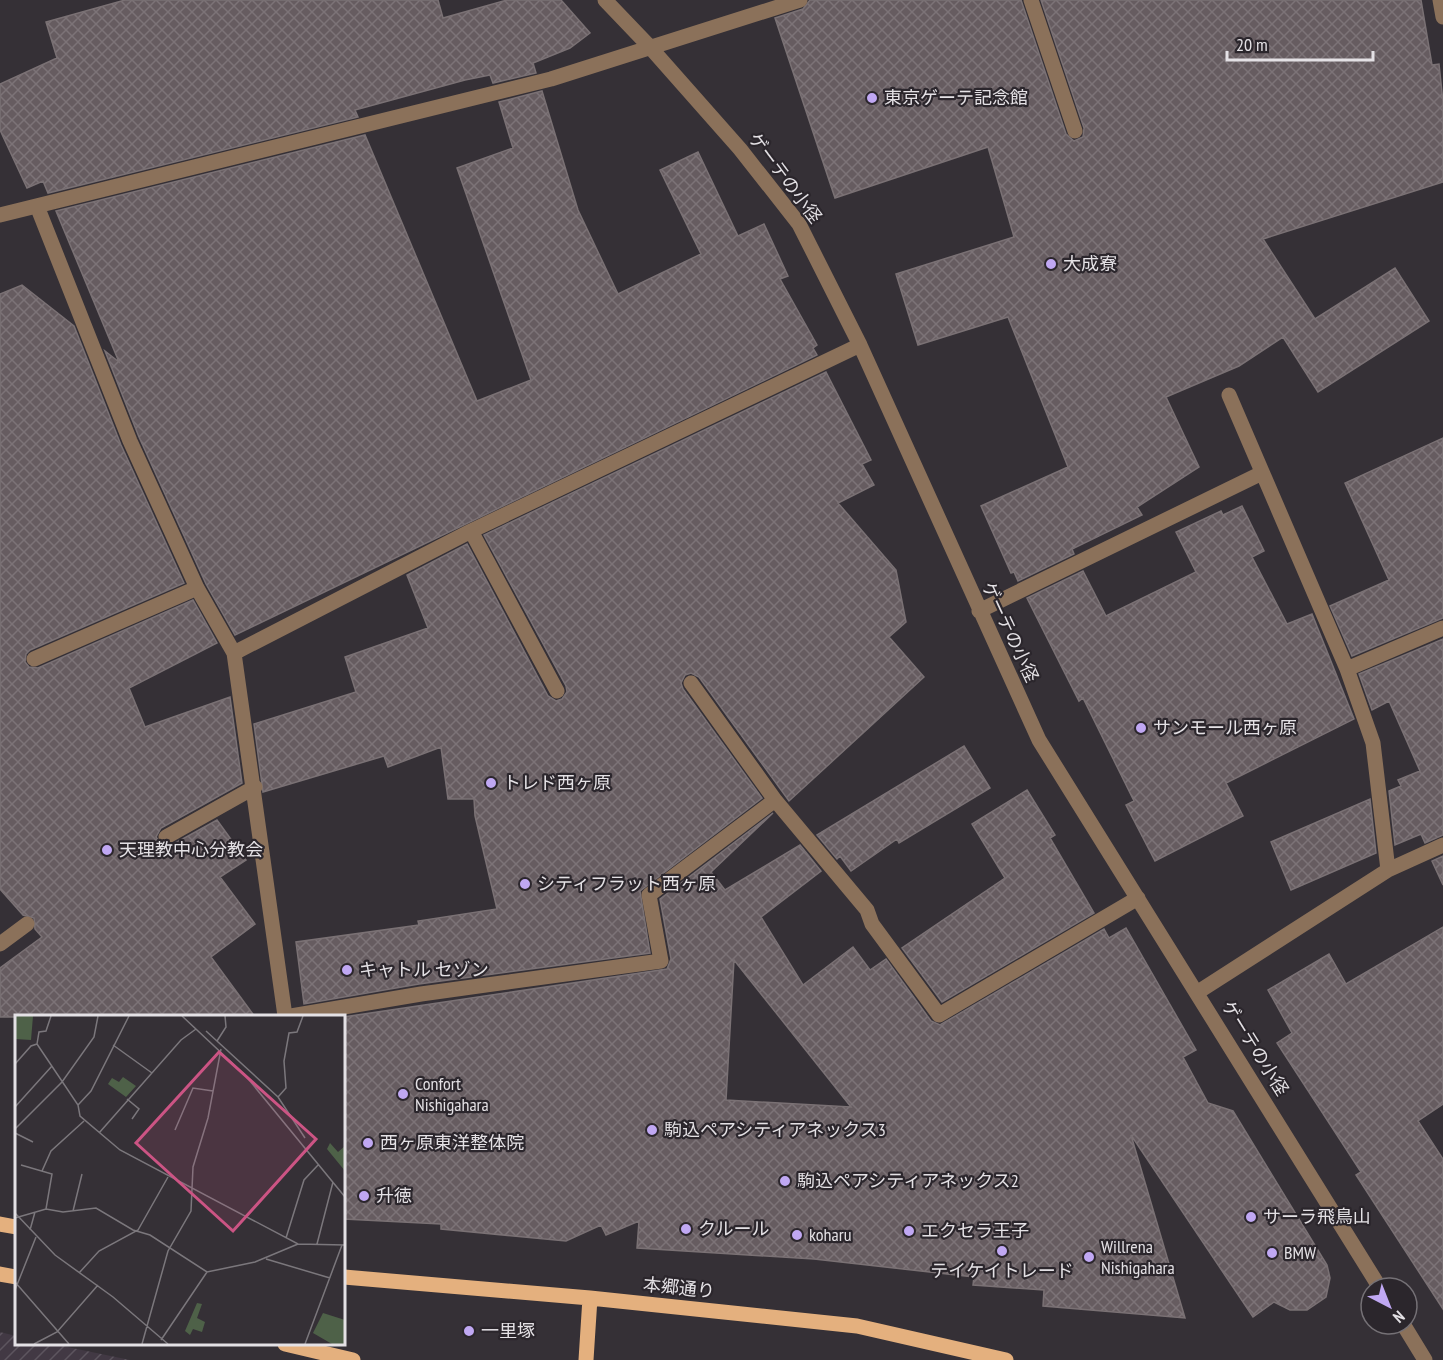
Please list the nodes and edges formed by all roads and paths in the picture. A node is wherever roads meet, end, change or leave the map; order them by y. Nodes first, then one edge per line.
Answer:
1 (605, 0) edge
2 (800, 0) edge
3 (1031, 0) edge
4 (1440, 0) edge
5 (1443, 17) edge
6 (650, 46) junction
7 (1075, 131) dead end
8 (36, 206) junction
9 (0, 215) edge
10 (860, 345) junction
11 (1229, 395) dead end
12 (1262, 473) junction
13 (471, 531) junction
14 (197, 588) junction
15 (979, 611) junction
16 (1443, 628) edge
17 (234, 653) junction
18 (34, 659) dead end
19 (1347, 669) junction
20 (691, 683) dead end
21 (557, 690) dead end
22 (255, 787) junction
23 (775, 800) junction
24 (166, 837) dead end
25 (1443, 845) edge
26 (1388, 870) junction
27 (1138, 898) junction
28 (27, 924) dead end
29 (0, 944) edge
30 (1198, 993) junction
31 (285, 1015) edge
32 (302, 1015) edge
33 (0, 1224) edge
34 (15, 1227) edge
35 (0, 1274) edge
36 (1373, 1276) edge
37 (15, 1277) edge
38 (345, 1277) edge
39 (590, 1298) junction
40 (1410, 1336) edge
41 (295, 1345) edge
42 (315, 1347) edge
43 (353, 1360) edge
44 (586, 1360) edge
45 (1006, 1360) edge
46 (1425, 1360) edge

1 - 6 street, ゲーテの小径
2 - 6 street
3 - 7 street
4 - 5 street
6 - 8 street
6 - 10 street, ゲーテの小径
8 - 9 street
8 - 14 street
10 - 13 street
10 - 15 street, ゲーテの小径
11 - 12 street
12 - 15 street
12 - 19 street
13 - 17 street
13 - 21 street
14 - 17 street
14 - 18 street
15 - 27 street, ゲーテの小径
16 - 19 street
17 - 22 street
19 - 26 street
20 - 23 street
22 - 24 street
22 - 31 street
23 - 27 street
23 - 32 street
25 - 26 street
26 - 30 street
27 - 30 street, ゲーテの小径
28 - 29 street
30 - 36 street, ゲーテの小径
33 - 34 main road
35 - 37 main road
38 - 39 main road, 本郷通り
39 - 44 main road
39 - 45 main road, 本郷通り
40 - 46 street
41 - 42 main road
42 - 43 main road

